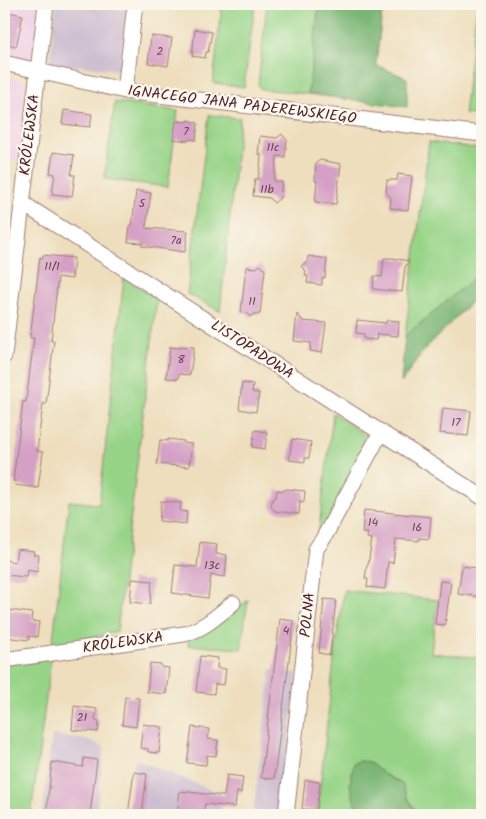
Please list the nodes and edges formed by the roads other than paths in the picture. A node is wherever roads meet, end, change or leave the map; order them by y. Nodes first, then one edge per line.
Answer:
1 (46, 4) edge
2 (135, 4) edge
3 (4, 64) edge
4 (38, 72) junction
5 (125, 91) junction
6 (482, 134) edge
7 (22, 203) junction
8 (4, 356) edge
9 (381, 432) junction
10 (482, 497) edge
11 (233, 603) dead end
12 (4, 660) edge
13 (286, 815) edge

1 - 4 street, KRÓLEWSKA
2 - 5 street
3 - 4 street, IGNACEGO JANA PADEREWSKIEGO
4 - 5 street, IGNACEGO JANA PADEREWSKIEGO
4 - 7 street, KRÓLEWSKA
5 - 6 street, IGNACEGO JANA PADEREWSKIEGO
7 - 8 street, KRÓLEWSKA
7 - 9 street, LISTOPADOWA
9 - 10 street, LISTOPADOWA
9 - 13 street, POLNA
11 - 12 street, KRÓLEWSKA

